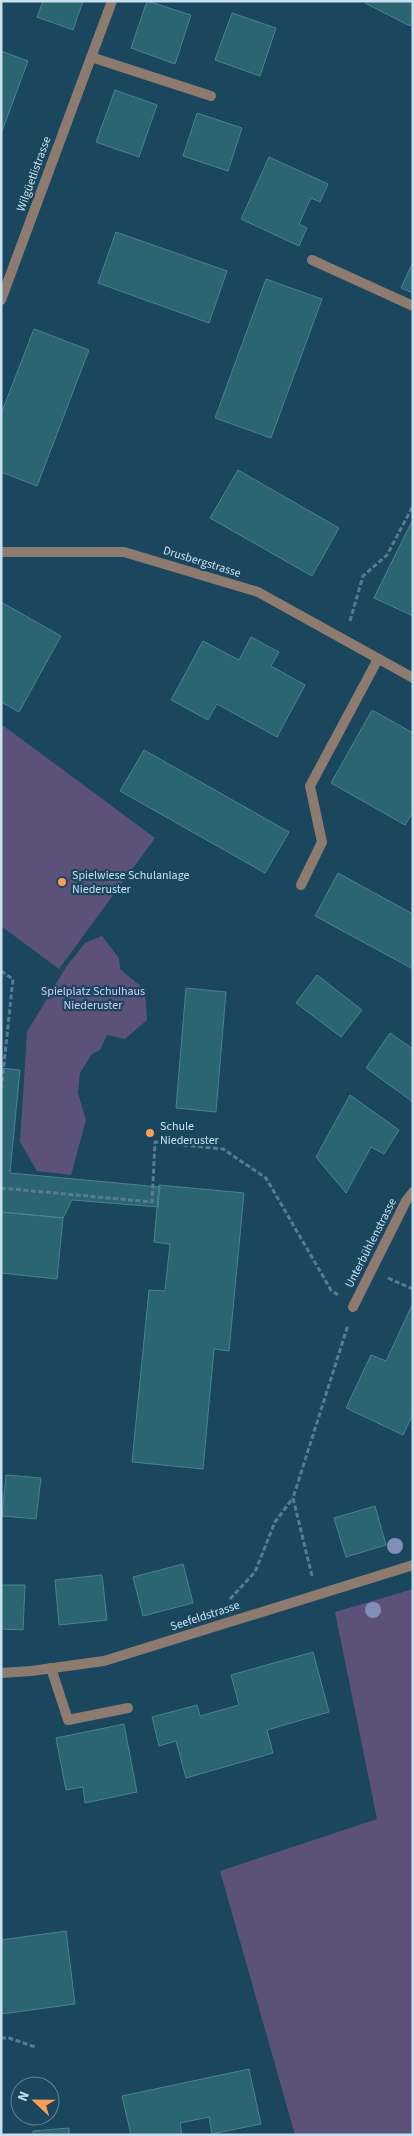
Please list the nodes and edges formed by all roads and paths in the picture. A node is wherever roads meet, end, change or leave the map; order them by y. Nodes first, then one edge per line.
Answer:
1 (112, 1) edge
2 (91, 57) junction
3 (211, 96) dead end
4 (312, 260) dead end
5 (5, 275) edge
6 (1, 300) edge
7 (413, 306) edge
8 (413, 506) edge
9 (1, 552) edge
10 (345, 641) junction
11 (378, 659) junction
12 (413, 678) edge
13 (301, 885) dead end
14 (1, 971) edge
15 (1, 1092) edge
16 (1, 1188) edge
17 (413, 1192) edge
18 (372, 1270) junction
19 (413, 1289) edge
20 (353, 1307) junction
21 (293, 1498) junction
22 (413, 1565) edge
23 (316, 1594) junction
24 (226, 1604) dead end
25 (51, 1668) junction
26 (1, 1673) edge
27 (128, 1708) dead end
28 (1, 2038) edge
29 (35, 2047) dead end

1 - 2 street, Wilgüetlistrasse
2 - 3 street
2 - 5 street, Wilgüetlistrasse
4 - 7 street
5 - 6 street, Wilgüetlistrasse
8 - 10 path
9 - 10 street, Drusbergstrasse
10 - 11 street, Drusbergstrasse
11 - 12 street, Drusbergstrasse
11 - 13 street
14 - 15 path
16 - 20 path
17 - 18 street, Unterbühlenstrasse
18 - 19 path
18 - 20 street, Unterbühlenstrasse
20 - 21 path
21 - 23 path
21 - 24 path
22 - 23 street, Seefeldstrasse
23 - 25 street, Seefeldstrasse
25 - 26 street, Seefeldstrasse
25 - 27 street
28 - 29 path

